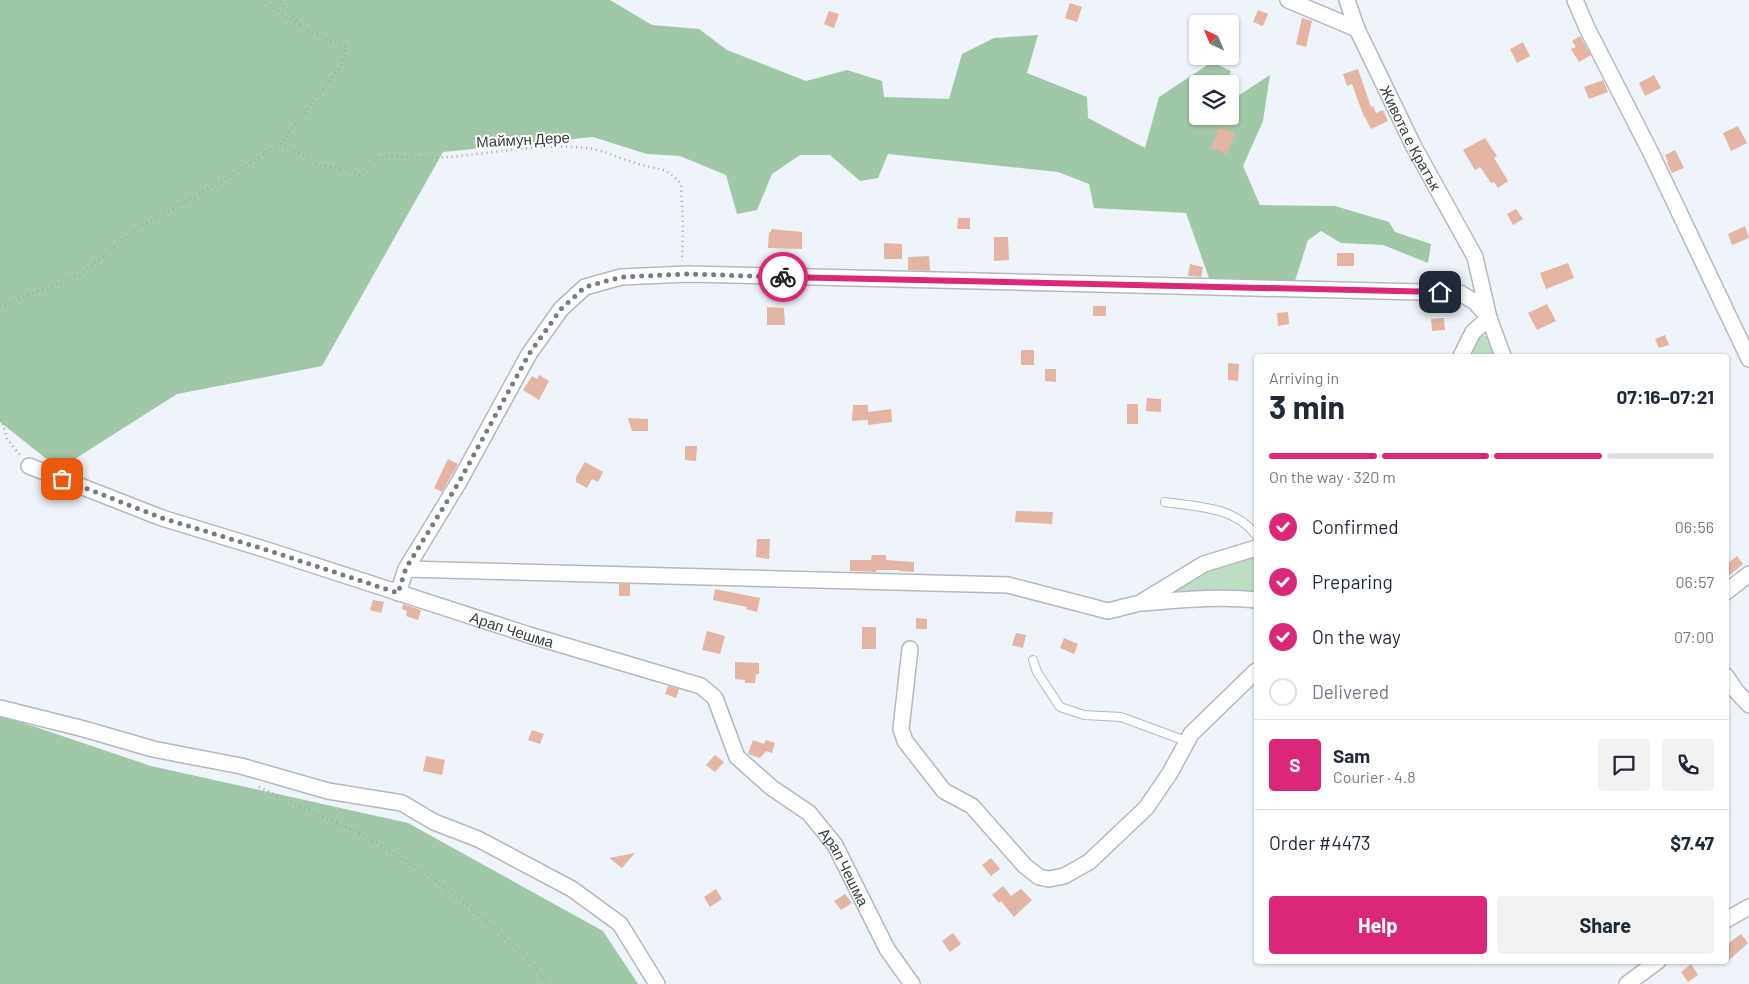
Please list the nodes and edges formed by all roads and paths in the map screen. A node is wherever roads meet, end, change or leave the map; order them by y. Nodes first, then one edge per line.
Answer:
1 (261, 0) edge
2 (278, 0) edge
3 (1288, 0) edge
4 (1347, 0) edge
5 (1574, 0) edge
6 (305, 29) junction
7 (1357, 29) junction
8 (280, 143) junction
9 (681, 275) junction
10 (0, 306) edge
11 (1489, 318) junction
12 (1462, 354) edge
13 (1502, 354) edge
14 (1749, 359) edge
15 (0, 414) edge
16 (29, 466) joint
17 (1165, 502) dead end
18 (1254, 532) edge
19 (1254, 549) edge
20 (406, 568) junction
21 (1749, 574) edge
22 (1729, 590) edge
23 (398, 593) junction
24 (1254, 600) edge
25 (1140, 603) junction
26 (910, 649) dead end
27 (1033, 660) dead end
28 (1254, 673) edge
29 (1729, 680) edge
30 (1749, 705) edge
31 (0, 708) edge
32 (1186, 741) junction
33 (258, 787) dead end
34 (1749, 908) edge
35 (1729, 918) edge
36 (1654, 964) edge
37 (548, 984) edge
38 (657, 984) edge
39 (912, 984) edge
40 (1627, 984) edge

1 - 6 path
2 - 6 path
3 - 7 street
4 - 7 street, Живота е Кратък
5 - 14 street
6 - 8 path
7 - 11 street, Живота е Кратък
8 - 9 path, Маймун Дере
8 - 10 path
9 - 11 street
9 - 20 street
11 - 12 street
11 - 13 street, Живота е Кратък
15 - 16 path
16 - 23 street, Арап Чешма
17 - 18 lane
19 - 25 street
20 - 23 street
20 - 25 street
21 - 22 street
23 - 39 street, Арап Чешма
24 - 25 street
26 - 32 street
27 - 32 lane
28 - 32 street
29 - 30 street
31 - 38 street
33 - 37 path
34 - 35 street
36 - 40 street

